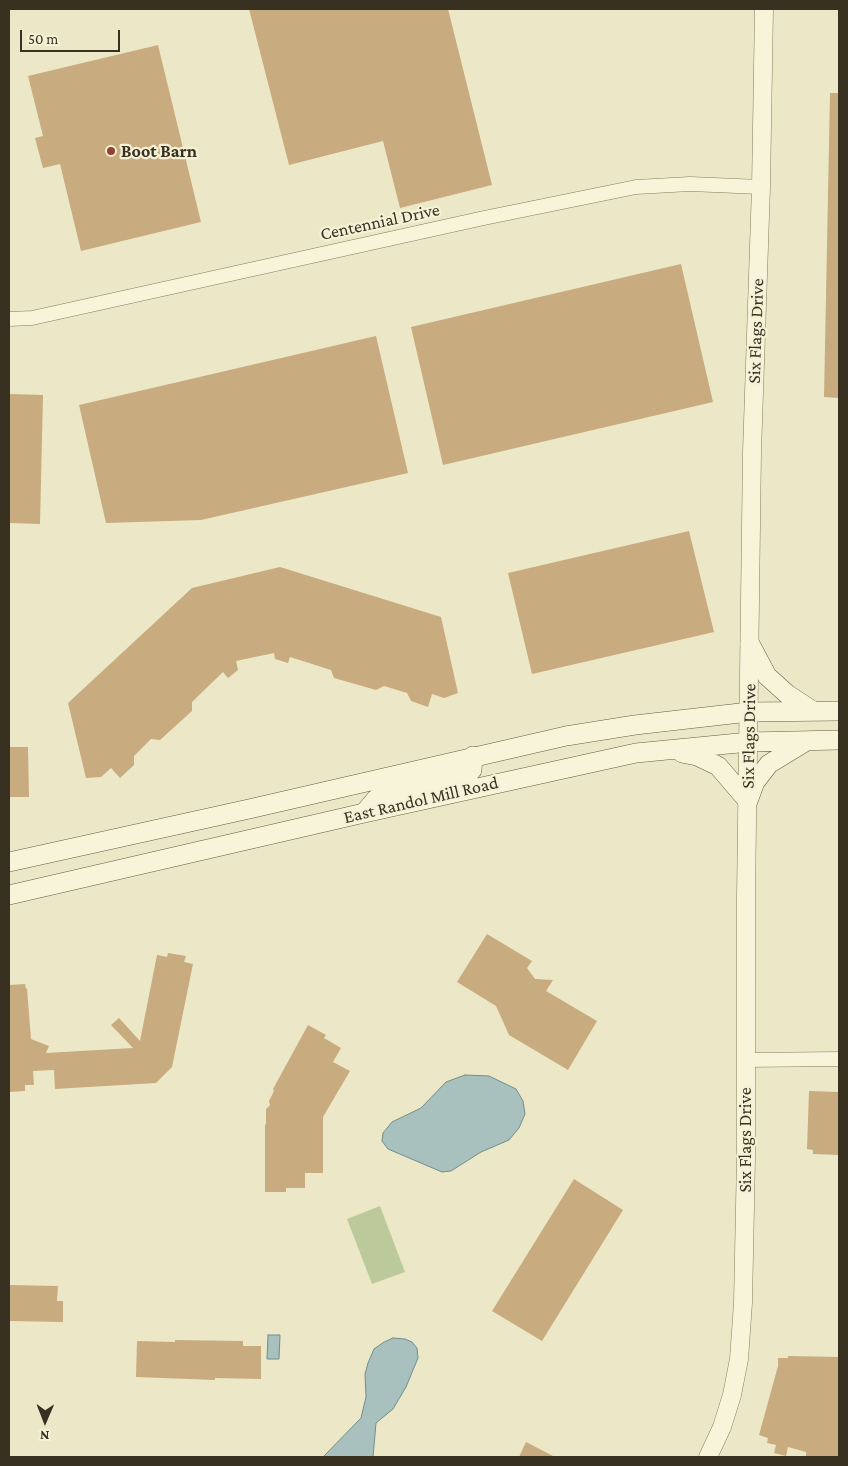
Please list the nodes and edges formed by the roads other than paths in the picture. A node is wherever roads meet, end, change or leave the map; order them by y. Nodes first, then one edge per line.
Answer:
1 (764, 9) edge
2 (762, 186) junction
3 (9, 319) edge
4 (750, 644) junction
5 (813, 711) junction
6 (839, 711) edge
7 (749, 712) junction
8 (809, 740) junction
9 (839, 740) edge
10 (749, 742) junction
11 (671, 750) junction
12 (473, 756) junction
13 (748, 801) junction
14 (364, 813) junction
15 (9, 862) edge
16 (9, 895) edge
17 (839, 1059) edge
18 (746, 1060) junction
19 (708, 1457) edge

1 - 2 street, Six Flags Drive
2 - 3 street, Centennial Drive
2 - 4 street, Six Flags Drive
4 - 5 main road
4 - 7 street, Six Flags Drive
5 - 6 main road, East Randol Mill Road
5 - 7 main road, East Randol Mill Road
7 - 10 street, Six Flags Drive
7 - 12 main road, East Randol Mill Road
8 - 9 main road, East Randol Mill Road
8 - 10 main road, East Randol Mill Road
8 - 13 main road
10 - 11 main road, East Randol Mill Road
10 - 13 street, Six Flags Drive
11 - 13 main road
11 - 14 main road, East Randol Mill Road
12 - 14 main road
12 - 15 main road, East Randol Mill Road
13 - 18 street, Six Flags Drive
14 - 16 main road, East Randol Mill Road
17 - 18 street
18 - 19 street, Six Flags Drive

